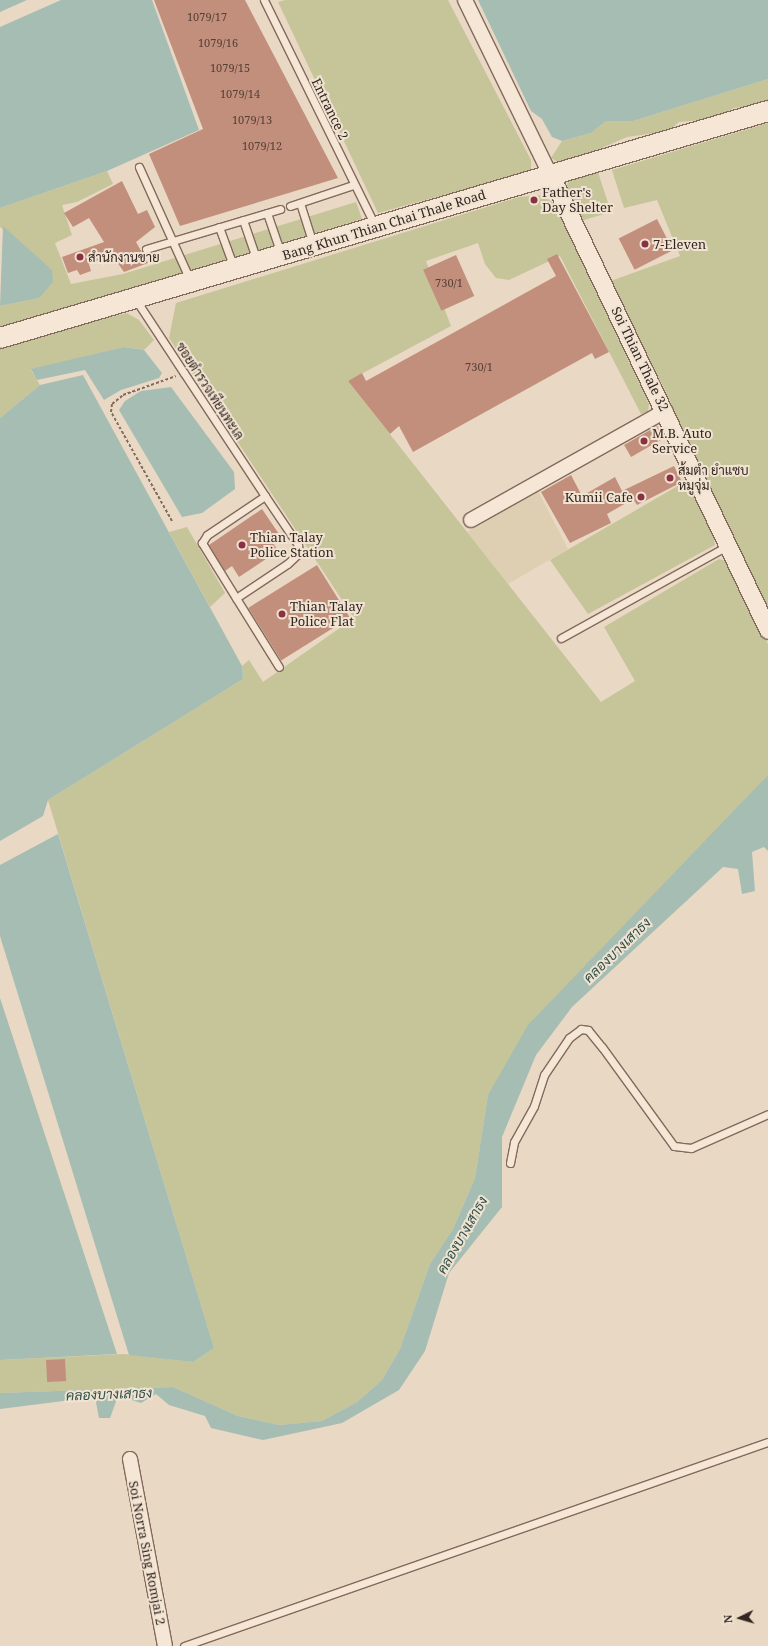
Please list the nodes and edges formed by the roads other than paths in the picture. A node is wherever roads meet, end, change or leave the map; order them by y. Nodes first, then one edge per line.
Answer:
1 (264, 0) edge
2 (465, 0) edge
3 (768, 111) edge
4 (139, 167) dead end
5 (550, 176) junction
6 (353, 185) junction
7 (300, 203) junction
8 (290, 206) dead end
9 (280, 209) dead end
10 (267, 213) junction
11 (243, 220) junction
12 (219, 227) junction
13 (376, 228) junction
14 (172, 241) junction
15 (314, 246) junction
16 (146, 249) dead end
17 (282, 256) junction
18 (257, 263) junction
19 (234, 270) junction
20 (191, 282) junction
21 (135, 298) junction
22 (0, 338) edge
23 (665, 411) junction
24 (265, 496) junction
25 (471, 520) dead end
26 (728, 546) junction
27 (236, 598) junction
28 (768, 629) edge
29 (561, 638) dead end
30 (279, 667) dead end
31 (768, 1114) edge
32 (510, 1163) dead end
33 (768, 1442) edge
34 (130, 1459) dead end
35 (165, 1646) edge
36 (184, 1646) edge

1 - 6 lane, Entrance 2
2 - 5 street
3 - 5 main road, Bang Khun Thian Chai Thale Road
4 - 14 lane
5 - 13 main road, Bang Khun Thian Chai Thale Road
5 - 23 street, Soi Thian Thale 32
6 - 7 lane
6 - 13 lane, Entrance 2
7 - 8 lane
7 - 15 lane
9 - 10 lane
10 - 11 lane
10 - 17 lane
11 - 12 lane
11 - 18 lane
12 - 14 lane
12 - 19 lane
13 - 15 main road, Bang Khun Thian Chai Thale Road
14 - 16 lane
14 - 20 lane
15 - 17 main road, Bang Khun Thian Chai Thale Road
17 - 18 main road, Bang Khun Thian Chai Thale Road
18 - 19 main road, Bang Khun Thian Chai Thale Road
19 - 20 main road, Bang Khun Thian Chai Thale Road
20 - 21 main road, Bang Khun Thian Chai Thale Road
21 - 22 main road, Bang Khun Thian Chai Thale Road
21 - 24 lane, ซอยตำรวจเทียนทะเล
23 - 25 street
23 - 26 street, Soi Thian Thale 32
24 - 27 lane, ซอยตำรวจเทียนทะเล
24 - 27 lane
26 - 28 street, Soi Thian Thale 32
26 - 29 lane
27 - 30 lane
31 - 32 lane
33 - 36 lane
34 - 35 street, Soi Norra Sing Romjai 2

